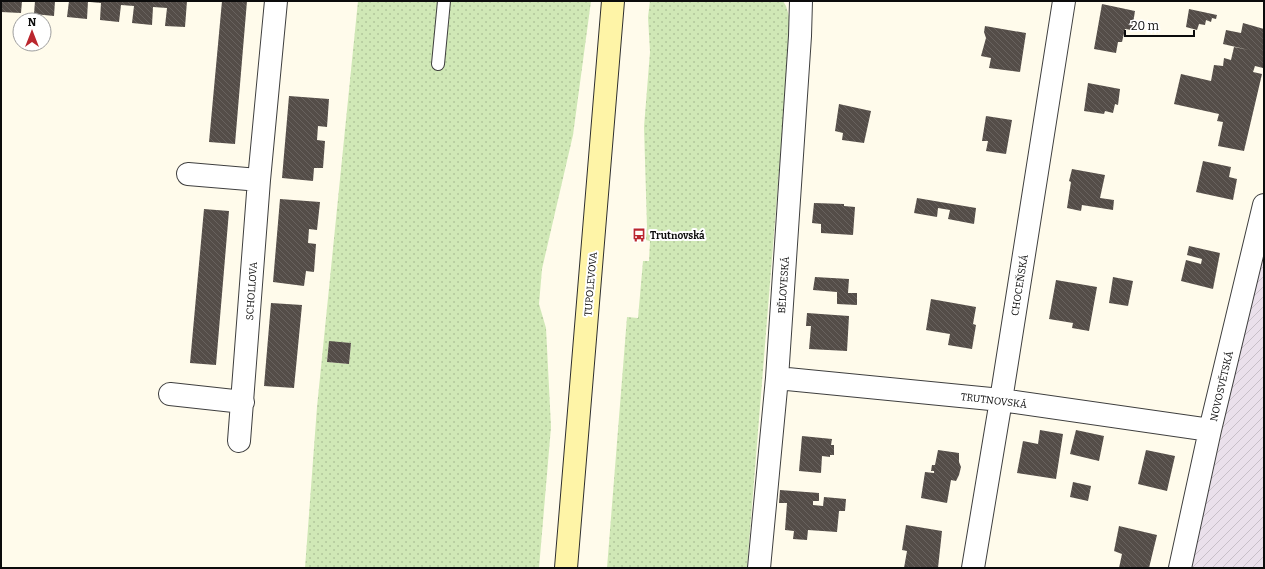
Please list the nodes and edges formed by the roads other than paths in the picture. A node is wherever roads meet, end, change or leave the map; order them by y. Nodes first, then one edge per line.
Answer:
1 (276, 1) edge
2 (444, 1) edge
3 (613, 1) edge
4 (801, 1) edge
5 (1064, 1) edge
6 (438, 64) dead end
7 (188, 174) dead end
8 (259, 180) junction
9 (1264, 205) edge
10 (777, 378) junction
11 (170, 394) dead end
12 (1001, 400) junction
13 (243, 402) junction
14 (1210, 430) junction
15 (239, 441) dead end
16 (566, 568) edge
17 (759, 568) edge
18 (973, 568) edge
19 (1180, 568) edge

1 - 8 street, SCHOLLOVA
2 - 6 lane
3 - 16 main road, TUPOLEVOVA
4 - 10 street, BĚLOVESKÁ
5 - 12 street, CHOCEŇSKÁ
7 - 8 street
8 - 13 street, SCHOLLOVA
9 - 14 street, NOVOSVĚTSKÁ
10 - 12 street, TRUTNOVSKÁ
10 - 17 street, BĚLOVESKÁ
11 - 13 street
12 - 14 street, TRUTNOVSKÁ
12 - 18 street, CHOCEŇSKÁ
13 - 15 street, SCHOLLOVA
14 - 19 street, NOVOSVĚTSKÁ

